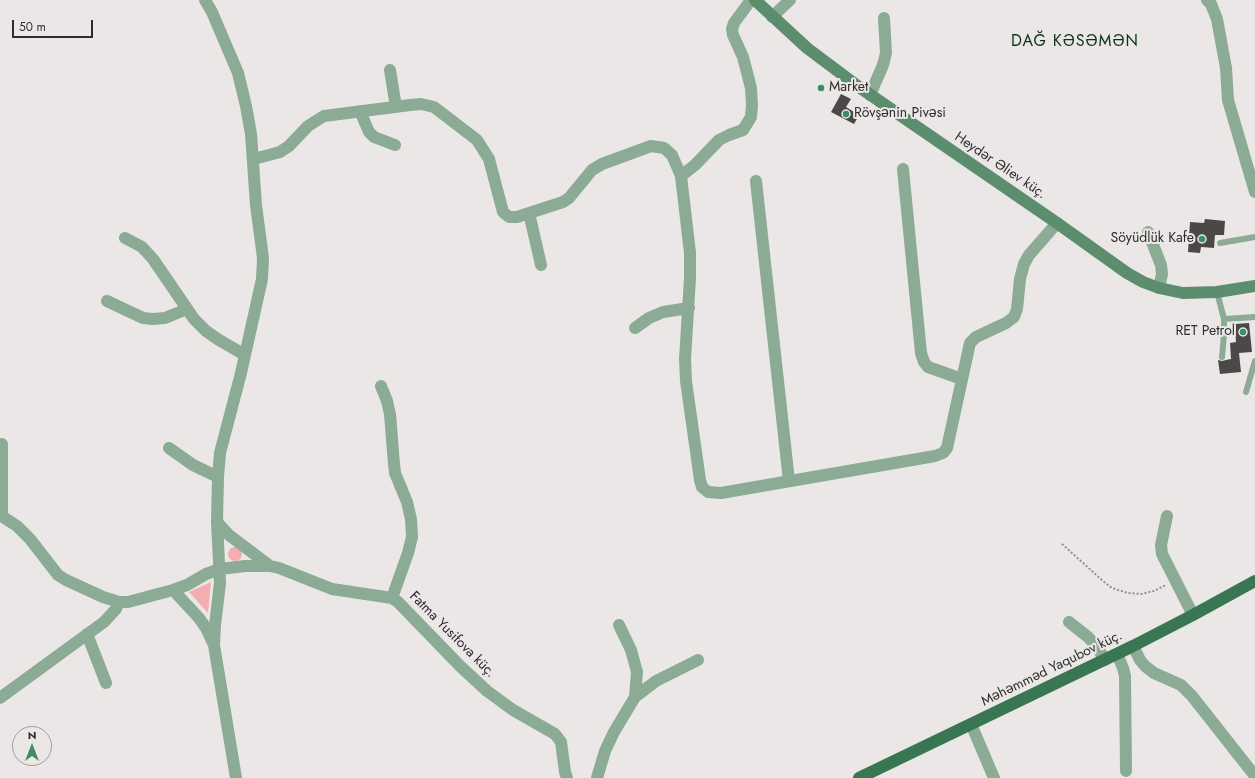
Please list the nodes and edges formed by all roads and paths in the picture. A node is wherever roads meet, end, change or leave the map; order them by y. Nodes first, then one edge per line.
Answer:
1 (205, 0) edge
2 (751, 0) edge
3 (755, 0) edge
4 (790, 0) edge
5 (1210, 1) edge
6 (772, 17) junction
7 (884, 18) dead end
8 (390, 70) dead end
9 (870, 95) junction
10 (396, 107) junction
11 (360, 111) junction
12 (395, 145) dead end
13 (254, 158) junction
14 (903, 169) dead end
15 (681, 176) junction
16 (756, 181) dead end
17 (1255, 192) edge
18 (529, 213) junction
19 (1057, 223) junction
20 (1148, 232) dead end
21 (1255, 236) edge
22 (125, 238) dead end
23 (1220, 243) dead end
24 (541, 264) dead end
25 (1255, 286) edge
26 (1159, 288) junction
27 (1217, 292) junction
28 (106, 301) dead end
29 (688, 308) junction
30 (187, 309) junction
31 (1255, 317) edge
32 (1224, 319) junction
33 (635, 328) dead end
34 (245, 355) junction
35 (1222, 357) dead end
36 (1255, 361) edge
37 (962, 379) junction
38 (381, 386) dead end
39 (1246, 392) dead end
40 (2, 444) dead end
41 (170, 448) dead end
42 (218, 477) junction
43 (789, 481) junction
44 (1, 516) edge
45 (1167, 516) dead end
46 (217, 522) junction
47 (1062, 544) dead end
48 (270, 566) junction
49 (220, 569) junction
50 (1255, 581) edge
51 (1176, 582) junction
52 (173, 590) junction
53 (392, 598) junction
54 (119, 602) junction
55 (1193, 615) junction
56 (1069, 622) dead end
57 (619, 625) dead end
58 (87, 634) junction
59 (214, 645) junction
60 (1133, 646) junction
61 (1117, 654) junction
62 (698, 660) dead end
63 (1105, 660) junction
64 (106, 684) dead end
65 (635, 697) junction
66 (0, 698) edge
67 (971, 724) junction
68 (1126, 771) dead end
69 (1255, 776) edge
70 (236, 778) edge
71 (567, 778) edge
72 (597, 778) edge
73 (859, 778) edge
74 (994, 778) edge

1 - 13 street
2 - 15 street
3 - 6 main road, Heydər Əliev küç.
4 - 6 street
5 - 17 street
6 - 9 main road, Heydər Əliev küç.
7 - 9 street
8 - 10 street
9 - 19 main road, Heydər Əliev küç.
10 - 11 street
10 - 18 street
11 - 12 street
11 - 13 street
13 - 34 street
14 - 37 street
15 - 18 street
15 - 29 street
16 - 43 street
18 - 24 street
19 - 26 main road, Heydər Əliev küç.
19 - 37 street
20 - 26 street
21 - 23 lane
22 - 30 street
25 - 27 main road, Heydər Əliev küç.
26 - 27 main road, Heydər Əliev küç.
27 - 32 lane
28 - 30 street
29 - 33 street
29 - 43 street
30 - 34 street
31 - 32 lane
32 - 35 lane
34 - 42 street
36 - 39 lane
37 - 43 street
38 - 53 street
40 - 44 street
41 - 42 street
42 - 46 street
44 - 54 street, Fatma Yusifova küç.
45 - 51 street
46 - 48 street
46 - 49 street
47 - 51 path
48 - 49 street, Fatma Yusifova küç.
48 - 53 street, Fatma Yusifova küç.
49 - 52 street, Fatma Yusifova küç.
49 - 59 street
50 - 55 main road, Məhəmməd Yaqubov küç.
51 - 55 street
52 - 54 street, Fatma Yusifova küç.
52 - 59 street
53 - 71 street, Fatma Yusifova küç.
54 - 58 street
55 - 60 main road, Məhəmməd Yaqubov küç.
56 - 63 street
57 - 65 street
58 - 64 street
58 - 66 street
59 - 70 street
60 - 61 main road, Məhəmməd Yaqubov küç.
60 - 69 street
61 - 63 main road, Məhəmməd Yaqubov küç.
61 - 68 street
62 - 65 street
63 - 67 main road, Məhəmməd Yaqubov küç.
65 - 72 street
67 - 73 main road, Məhəmməd Yaqubov küç.
67 - 74 street

